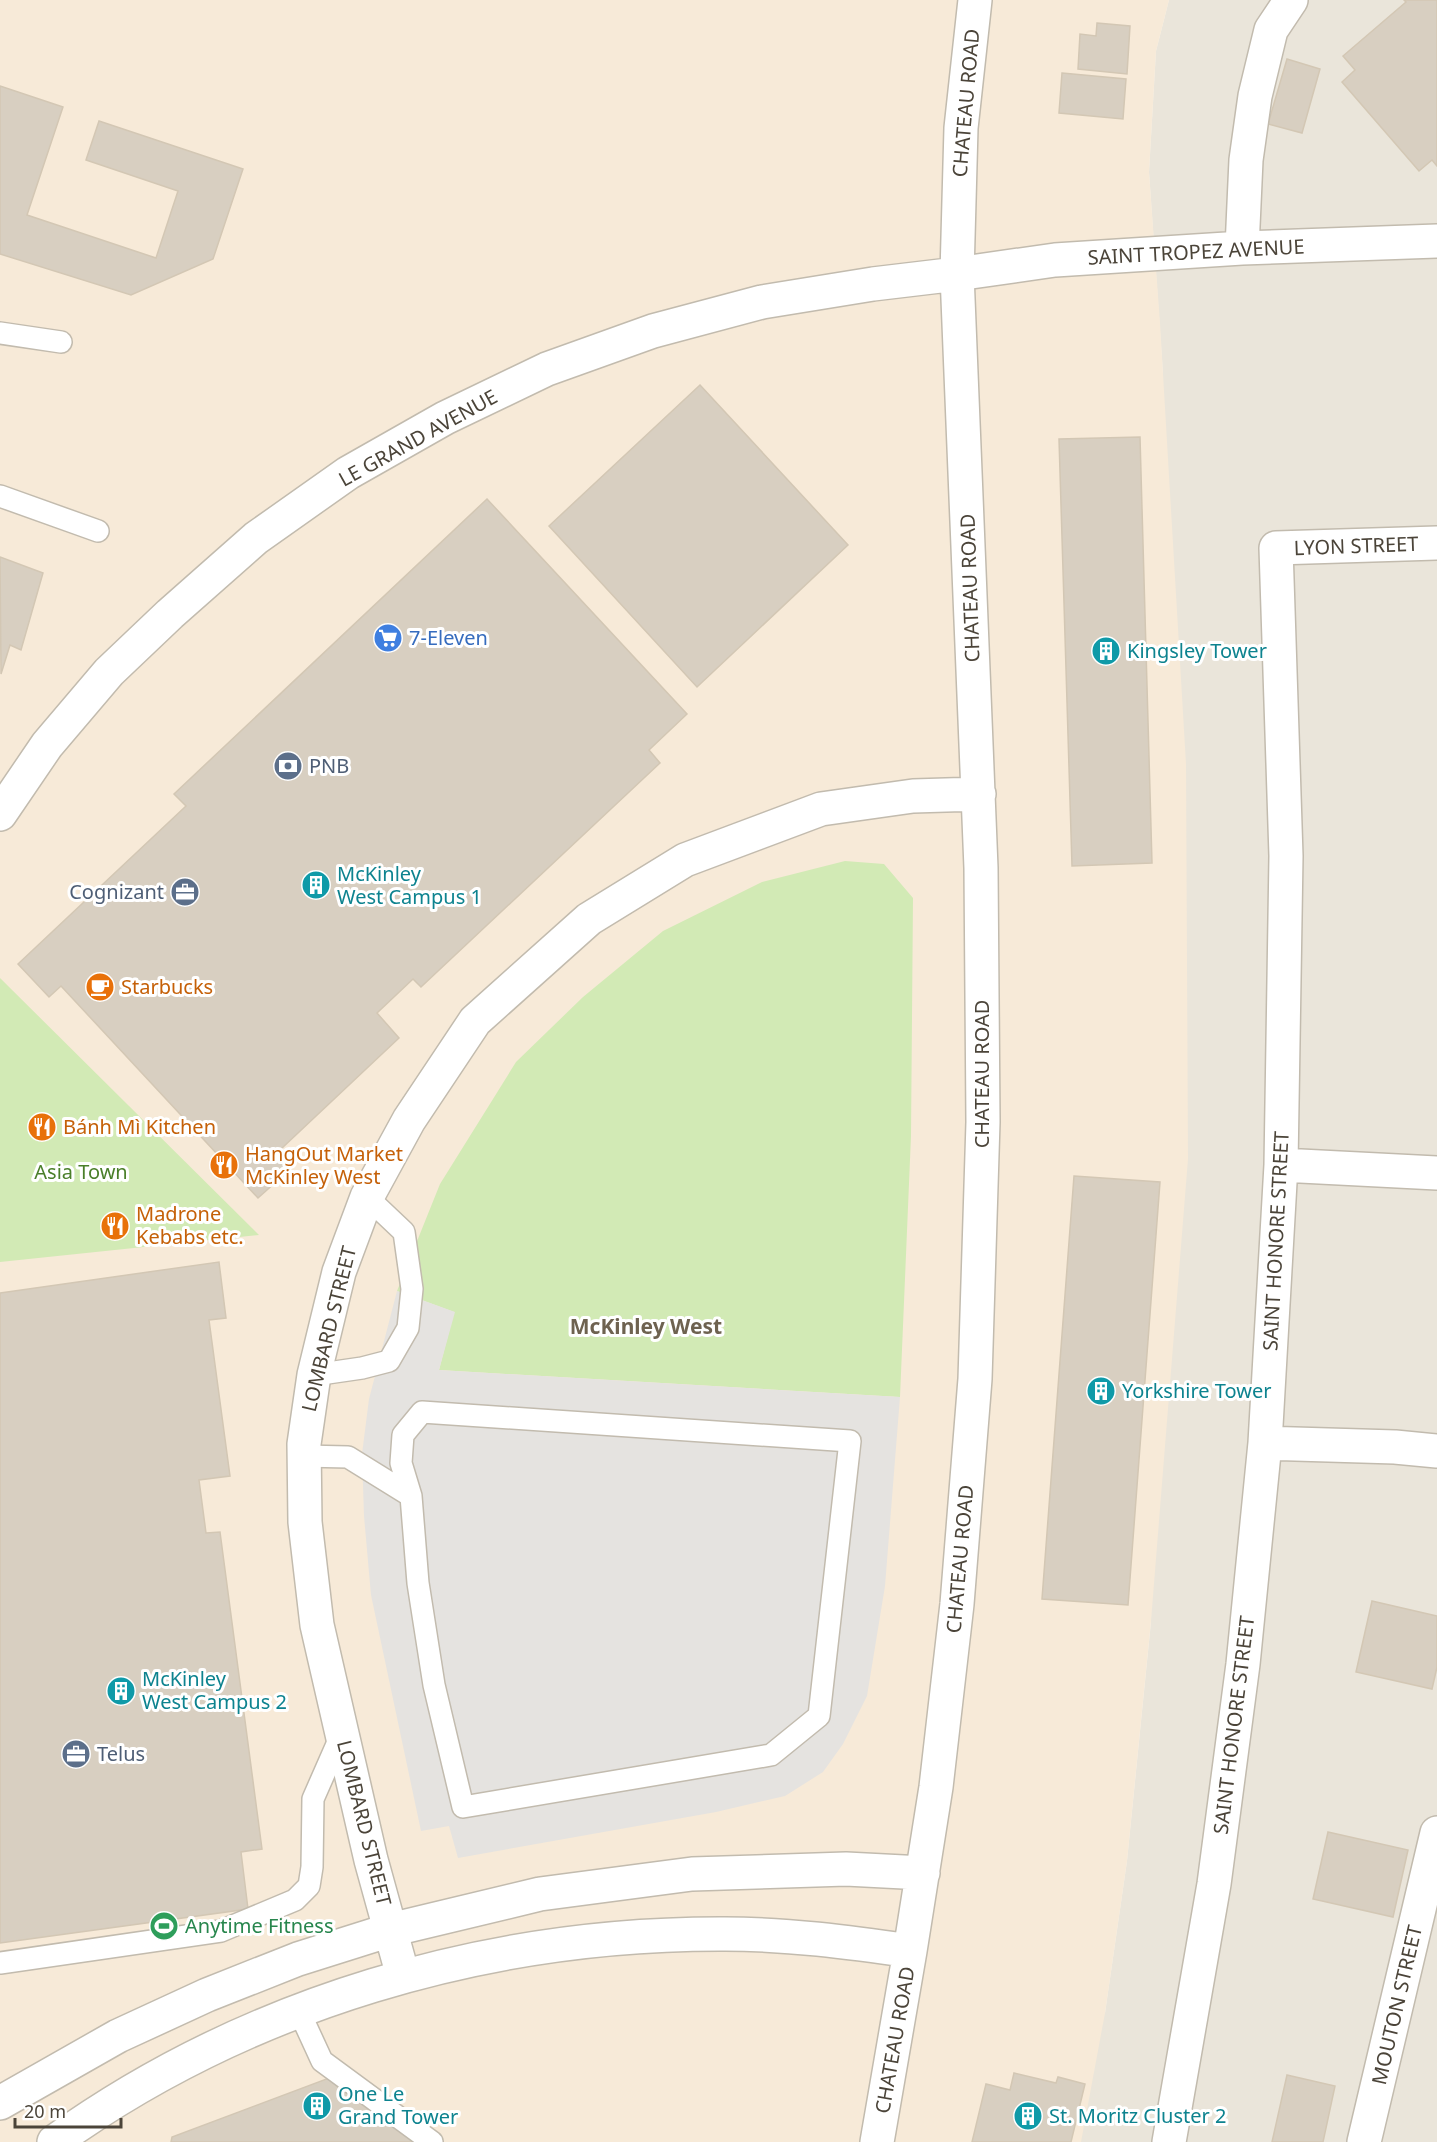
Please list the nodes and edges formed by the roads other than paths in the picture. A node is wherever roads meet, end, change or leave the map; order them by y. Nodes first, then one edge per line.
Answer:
1 (975, 0) edge
2 (1291, 0) edge
3 (1437, 241) edge
4 (1242, 248) junction
5 (957, 274) junction
6 (0, 333) edge
7 (61, 342) dead end
8 (0, 496) edge
9 (98, 531) dead end
10 (1437, 543) edge
11 (1276, 548) joint
12 (978, 794) junction
13 (0, 814) edge
14 (1281, 1165) junction
15 (1437, 1173) edge
16 (367, 1197) junction
17 (314, 1375) junction
18 (1265, 1443) junction
19 (1437, 1451) edge
20 (303, 1456) junction
21 (411, 1496) junction
22 (343, 1733) junction
23 (1437, 1833) edge
24 (923, 1873) junction
25 (390, 1930) junction
26 (910, 1951) junction
27 (0, 1963) edge
28 (403, 1976) junction
29 (299, 2011) junction
30 (0, 2103) edge
31 (54, 2142) edge
32 (432, 2142) edge
33 (877, 2142) edge
34 (1169, 2142) edge
35 (1364, 2142) edge

1 - 5 street, CHATEAU ROAD
2 - 4 street
3 - 4 street, SAINT TROPEZ AVENUE
4 - 5 street, SAINT TROPEZ AVENUE
5 - 12 street, CHATEAU ROAD
5 - 13 street, LE GRAND AVENUE
6 - 7 lane
8 - 9 lane
10 - 11 street, LYON STREET
11 - 14 street, SAINT HONORE STREET
12 - 16 street, LOMBARD STREET
12 - 24 street, CHATEAU ROAD
14 - 15 street
14 - 18 street, SAINT HONORE STREET
16 - 17 street, LOMBARD STREET
16 - 17 lane
17 - 20 street, LOMBARD STREET
18 - 19 street
18 - 34 street, SAINT HONORE STREET
20 - 21 lane
20 - 22 street, LOMBARD STREET
21 - 21 lane
22 - 25 street, LOMBARD STREET
22 - 27 lane
23 - 35 street, MOUTON STREET
24 - 25 street
24 - 26 street, CHATEAU ROAD
25 - 28 street, LOMBARD STREET
25 - 30 street
26 - 28 street
26 - 33 street, CHATEAU ROAD
28 - 29 street
29 - 31 street
29 - 32 lane

